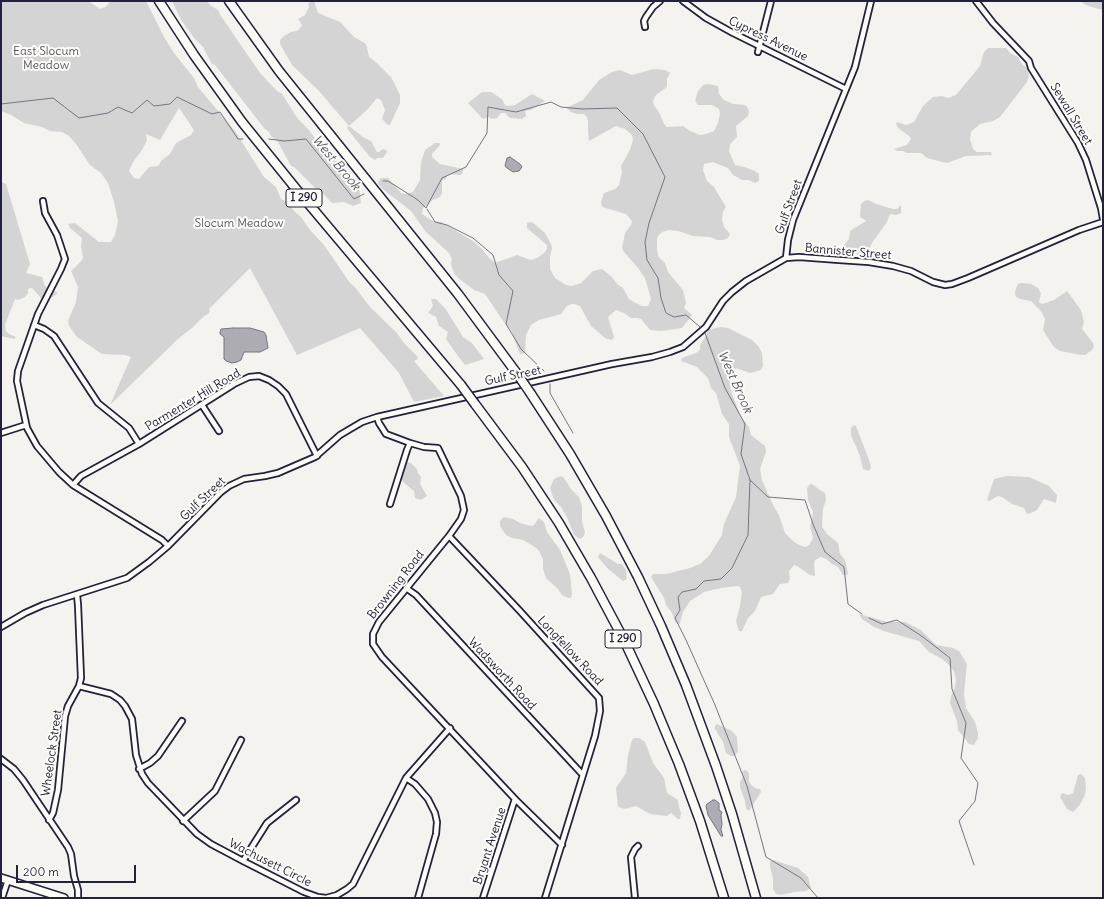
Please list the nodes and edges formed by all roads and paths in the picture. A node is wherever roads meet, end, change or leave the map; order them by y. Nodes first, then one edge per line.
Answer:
1 (159, 1) edge
2 (228, 1) edge
3 (660, 1) edge
4 (683, 1) edge
5 (771, 1) edge
6 (871, 1) edge
7 (976, 1) edge
8 (645, 27) dead end
9 (759, 46) junction
10 (758, 52) dead end
11 (846, 89) junction
12 (43, 202) dead end
13 (1102, 206) edge
14 (1103, 221) edge
15 (786, 258) junction
16 (34, 325) junction
17 (202, 404) junction
18 (377, 417) junction
19 (26, 425) junction
20 (219, 431) dead end
21 (1, 434) edge
22 (410, 443) junction
23 (139, 444) junction
24 (317, 456) junction
25 (73, 485) junction
26 (390, 504) dead end
27 (449, 536) junction
28 (168, 546) junction
29 (406, 588) junction
30 (77, 594) junction
31 (1, 627) edge
32 (79, 686) junction
33 (182, 721) dead end
34 (450, 728) junction
35 (241, 740) dead end
36 (1, 759) edge
37 (140, 768) junction
38 (583, 774) junction
39 (406, 778) junction
40 (296, 800) dead end
41 (515, 800) junction
42 (49, 820) junction
43 (183, 821) junction
44 (562, 845) junction
45 (638, 846) dead end
46 (243, 861) junction
47 (4, 879) edge
48 (2, 898) edge
49 (64, 898) edge
50 (78, 898) edge
51 (318, 898) edge
52 (418, 898) edge
53 (483, 898) edge
54 (545, 898) edge
55 (635, 898) edge
56 (724, 898) edge
57 (756, 898) edge

1 - 56 highway, I 290, bridge
2 - 57 highway, bridge
3 - 8 street
4 - 9 street, Cypress Avenue
5 - 9 street
6 - 11 street, Gulf Street
7 - 13 street, Sewall Street
9 - 10 street
9 - 11 street, Cypress Avenue
11 - 15 street, Gulf Street
12 - 16 street
13 - 14 street, Sewall Street
14 - 15 street, Bannister Street
15 - 18 street, Gulf Street
16 - 19 street
16 - 23 street
17 - 20 street
17 - 23 street, Parmenter Hill Road
17 - 24 street, Parmenter Hill Road
18 - 22 street, Browning Road
18 - 24 street, Gulf Street
19 - 21 street
19 - 25 street
22 - 26 street
22 - 27 street, Browning Road
23 - 25 street, Parmenter Hill Road
24 - 28 street, Gulf Street
25 - 28 street
27 - 29 street, Browning Road
27 - 38 street, Longfellow Road
28 - 30 street, Gulf Street
29 - 34 street, Browning Road
29 - 38 street, Wadsworth Road
30 - 31 street, Gulf Street
30 - 32 street, Wheelock Street
32 - 37 street, Wachusett Circle
32 - 42 street, Wheelock Street
33 - 37 street
34 - 39 street, Wachusett Circle
34 - 41 street, Browning Road
35 - 43 street
36 - 42 street
37 - 43 street, Wachusett Circle
38 - 44 street, Longfellow Road
39 - 51 street, Wachusett Circle
39 - 52 street
40 - 46 street
41 - 44 street, Browning Road
41 - 53 street, Bryant Avenue
42 - 50 street
43 - 46 street, Wachusett Circle
44 - 54 street, Longfellow Road
45 - 55 street
46 - 51 street, Wachusett Circle
47 - 48 street
47 - 49 main road

